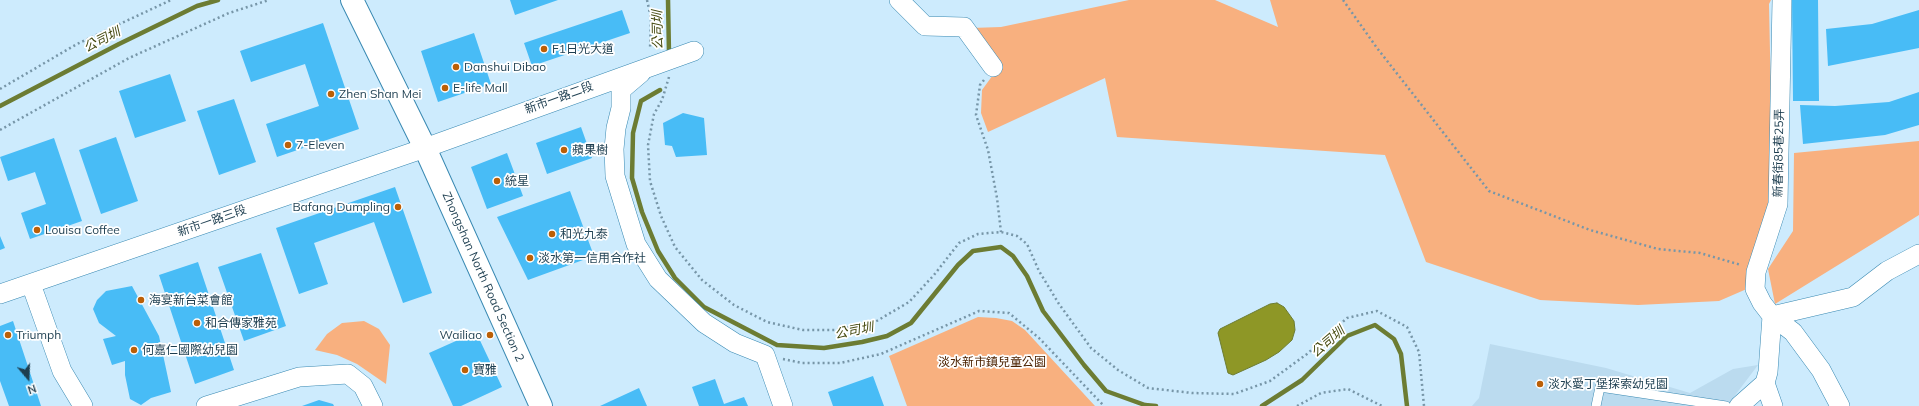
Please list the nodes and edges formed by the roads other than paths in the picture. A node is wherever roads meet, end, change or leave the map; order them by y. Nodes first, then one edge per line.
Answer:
1 (352, 0) edge
2 (898, 0) edge
3 (1782, 0) edge
4 (694, 51) dead end
5 (649, 66) junction
6 (993, 67) road end
7 (425, 148) junction
8 (1919, 254) edge
9 (31, 284) junction
10 (0, 294) edge
11 (1772, 316) junction
12 (1765, 383) junction
13 (83, 406) edge
14 (206, 406) edge
15 (373, 406) edge
16 (541, 406) edge
17 (783, 406) edge
18 (1596, 406) edge
19 (1726, 406) edge
20 (1739, 406) edge
21 (1773, 406) edge
22 (1840, 406) edge

1 - 7 street, Zhongshan North Road Section 2
2 - 6 street
3 - 11 street, 新春街85巷25弄
4 - 5 street, 新市一路二段
5 - 7 street, 新市一路二段
5 - 17 street
7 - 9 street, 新市一路三段
7 - 16 street, Zhongshan North Road Section 2
8 - 11 street
9 - 10 street, 新市一路三段
9 - 13 street
11 - 12 street
11 - 22 street, 新春街85巷25弄
12 - 20 street
12 - 21 street
14 - 15 street
18 - 19 lane

